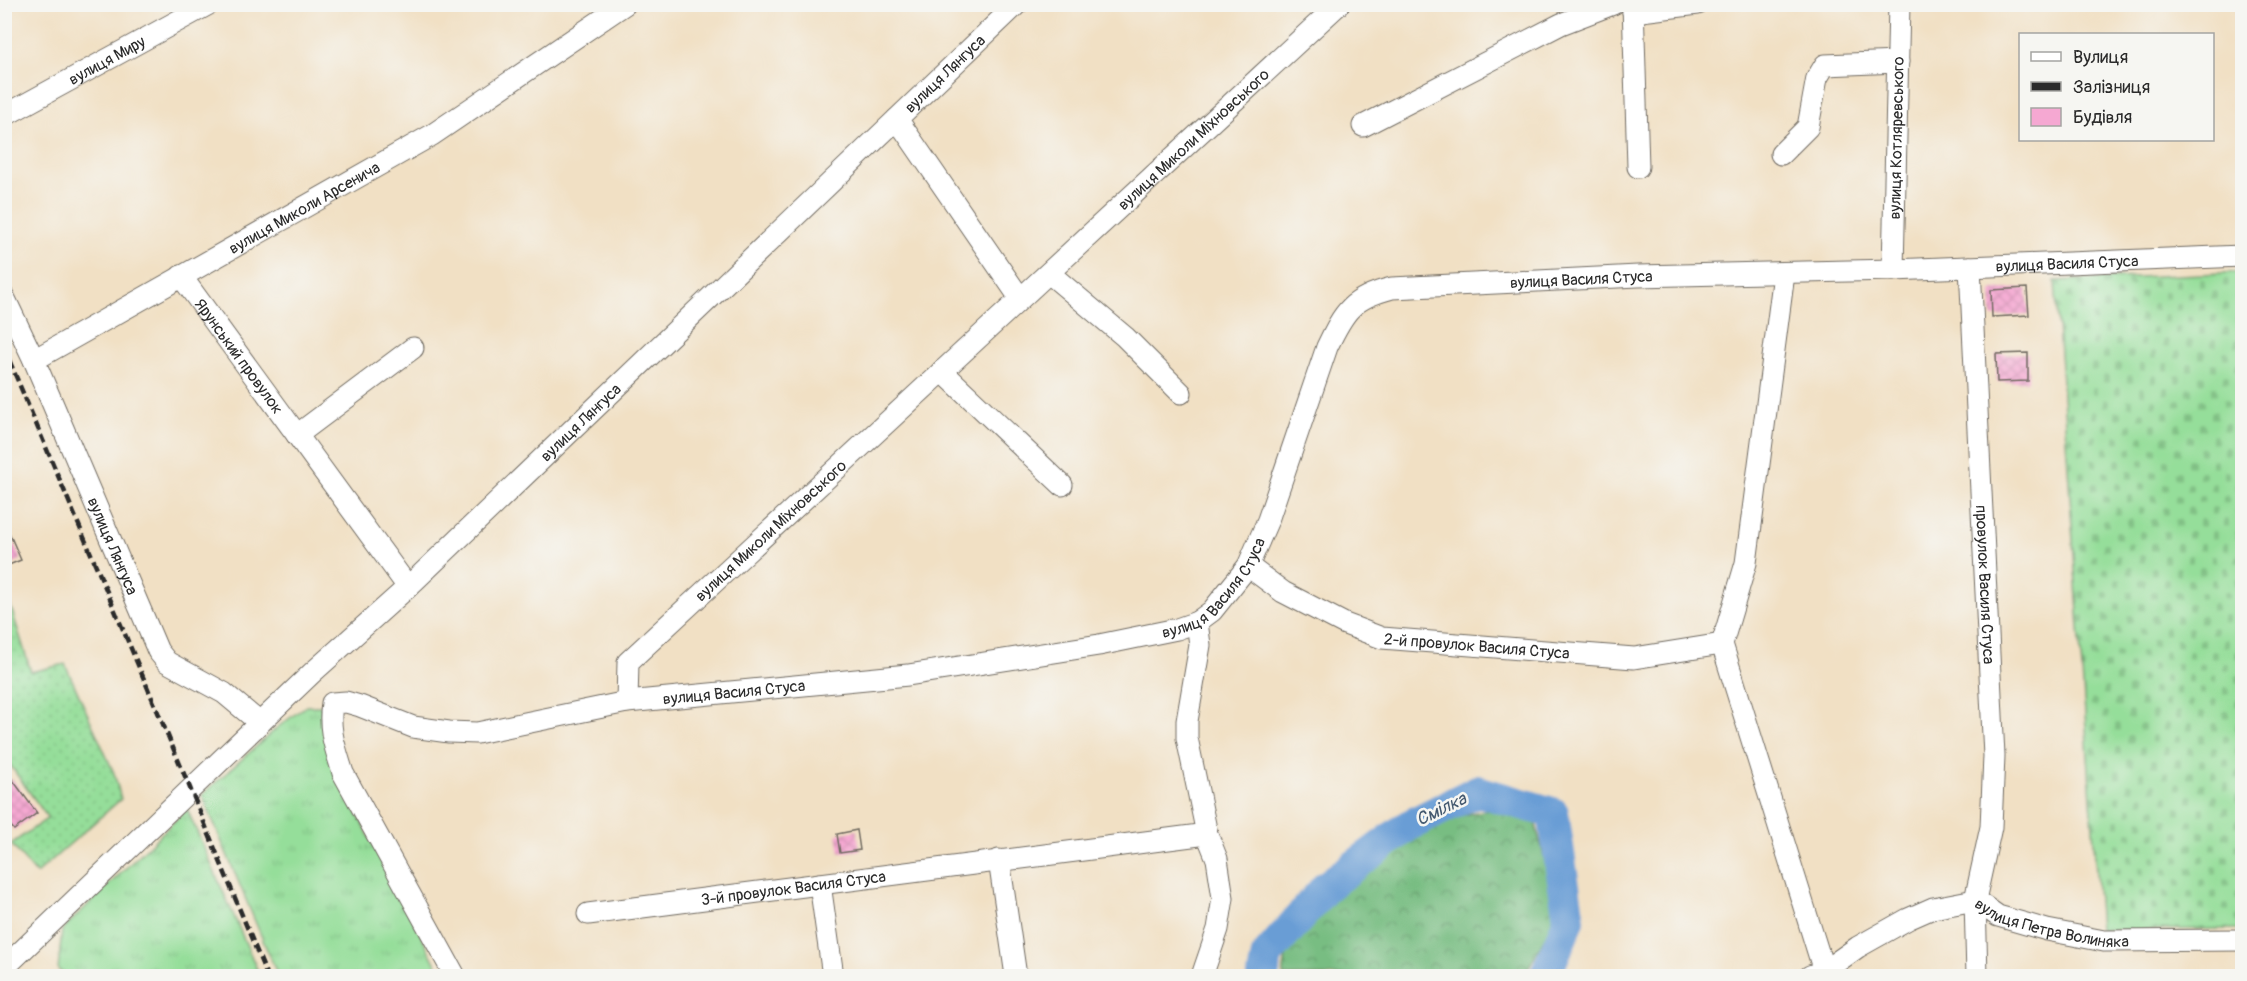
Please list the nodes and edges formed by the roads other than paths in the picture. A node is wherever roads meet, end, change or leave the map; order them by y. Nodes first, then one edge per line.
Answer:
1 (209, 4) edge
2 (625, 4) edge
3 (1017, 4) edge
4 (1339, 4) edge
5 (1613, 4) edge
6 (1698, 4) edge
7 (1899, 4) edge
8 (1633, 8) edge
9 (1898, 62) junction
10 (4, 116) edge
11 (897, 119) junction
12 (1363, 126) dead end
13 (1781, 154) dead end
14 (1638, 167) dead end
15 (2242, 256) edge
16 (1970, 267) junction
17 (1893, 270) junction
18 (1049, 273) junction
19 (1784, 274) junction
20 (181, 276) junction
21 (4, 297) edge
22 (1020, 298) junction
23 (413, 348) dead end
24 (34, 360) junction
25 (942, 371) junction
26 (1181, 393) dead end
27 (297, 435) junction
28 (1062, 485) dead end
29 (1248, 566) junction
30 (408, 587) junction
31 (1197, 622) junction
32 (1722, 644) junction
33 (308, 677) junction
34 (627, 702) junction
35 (332, 703) junction
36 (260, 723) junction
37 (1208, 834) junction
38 (999, 860) junction
39 (820, 884) junction
40 (1975, 900) junction
41 (588, 914) dead end
42 (2242, 940) edge
43 (4, 968) edge
44 (1203, 973) dead end
45 (1817, 974) edge
46 (455, 976) edge
47 (833, 976) edge
48 (1016, 976) edge
49 (1977, 976) edge

1 - 10 street, вулиця Миру
2 - 20 street, вулиця Миколи Арсенича
3 - 11 street, вулиця Лянгуса
4 - 18 street, вулиця Миколи Міхновського
5 - 12 street
6 - 8 street
7 - 9 street, вулиця Котляревського
8 - 14 street
9 - 13 street
9 - 17 street, вулиця Котляревського
11 - 22 street, вулиця Лянгуса
11 - 30 street, вулиця Лянгуса
15 - 16 street, вулиця Василя Стуса
16 - 17 street, вулиця Василя Стуса
16 - 40 street, провулок Василя Стуса
17 - 19 street, вулиця Василя Стуса
18 - 22 street, вулиця Миколи Міхновського
18 - 26 street
19 - 29 street, вулиця Василя Стуса
19 - 32 street
20 - 24 street, вулиця Миколи Арсенича
20 - 27 street, Ярунський провулок
21 - 24 street
22 - 25 street, вулиця Миколи Міхновського
23 - 27 street
24 - 36 street, вулиця Лянгуса
25 - 28 street
25 - 34 street, вулиця Миколи Міхновського
27 - 30 street, Ярунський провулок
29 - 31 street, вулиця Василя Стуса
29 - 32 street, 2-й провулок Василя Стуса
30 - 33 street, вулиця Лянгуса
31 - 34 street, вулиця Василя Стуса
31 - 37 street
32 - 45 street
33 - 35 street
33 - 36 street, вулиця Лянгуса
34 - 35 street, вулиця Василя Стуса
35 - 46 street
36 - 43 street, вулиця Лянгуса
37 - 38 street, 3-й провулок Василя Стуса
37 - 44 street
38 - 39 street, 3-й провулок Василя Стуса
38 - 48 street
39 - 41 street, 3-й провулок Василя Стуса
39 - 47 street
40 - 42 street, вулиця Петра Волиняка
40 - 45 street, вулиця Петра Волиняка
40 - 49 street, провулок Василя Стуса

